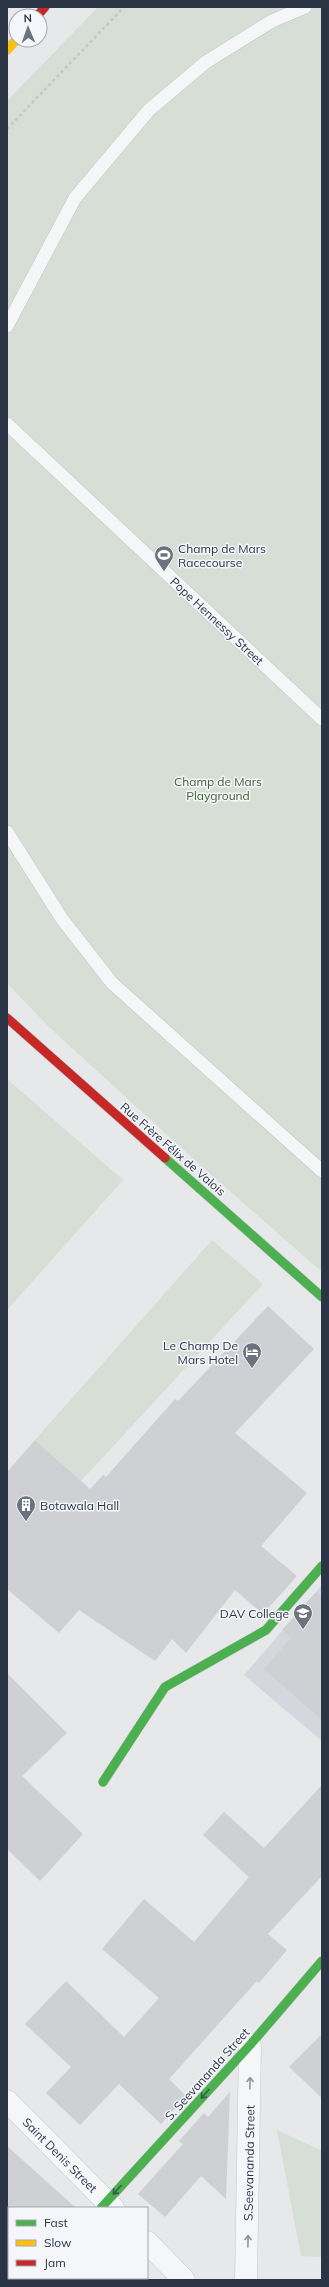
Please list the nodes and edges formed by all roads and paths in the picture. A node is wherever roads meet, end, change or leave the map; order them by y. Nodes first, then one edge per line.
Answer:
1 (124, 7) edge
2 (305, 7) edge
3 (7, 129) edge
4 (7, 326) edge
5 (7, 424) edge
6 (322, 719) edge
7 (7, 832) edge
8 (7, 1018) edge
9 (322, 1171) edge
10 (322, 1298) edge
11 (322, 1566) edge
12 (103, 1782) dead end
13 (322, 1961) edge
14 (250, 2045) junction
15 (7, 2101) edge
16 (107, 2206) edge
17 (148, 2243) edge
18 (184, 2280) edge
19 (246, 2280) edge

1 - 3 path
2 - 4 lane
5 - 6 lane, Pope Hennessy Street
7 - 9 lane
8 - 10 street, Rue Frère Félix de Valois
11 - 12 street
13 - 14 street, S. Seevananda Street
14 -> 16 street, S. Seevananda Street
19 -> 14 street, S.Seevananda Street
15 - 16 street, Saint Denis Street
17 - 18 street

